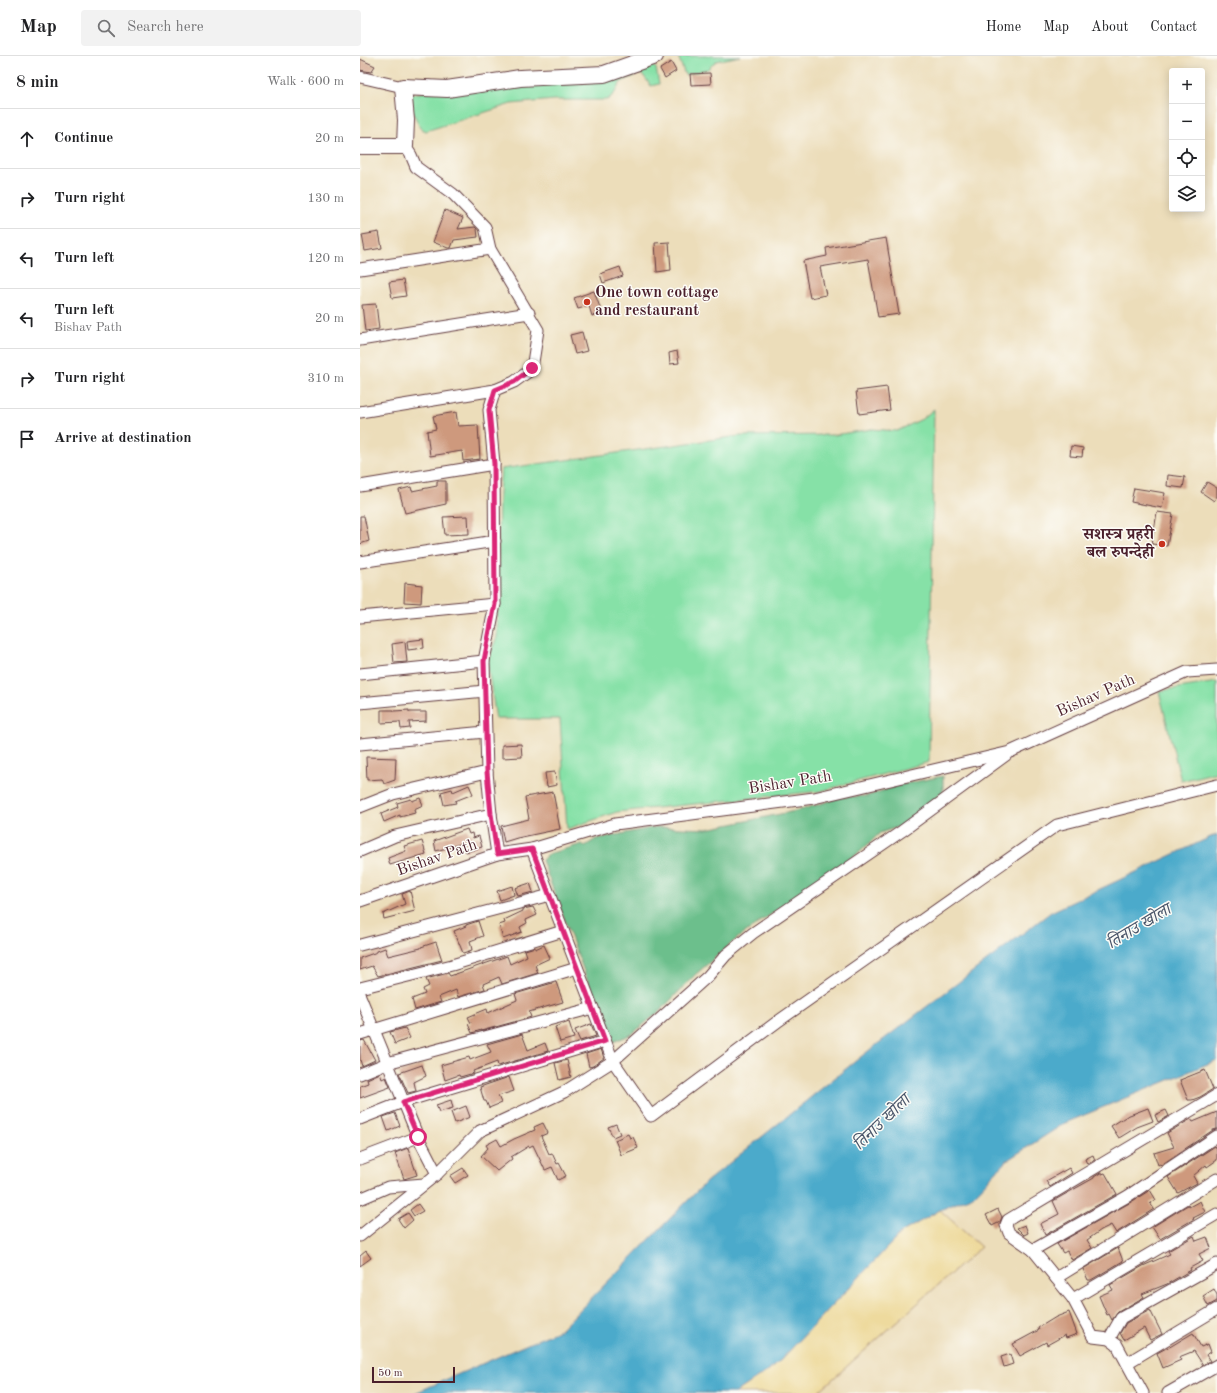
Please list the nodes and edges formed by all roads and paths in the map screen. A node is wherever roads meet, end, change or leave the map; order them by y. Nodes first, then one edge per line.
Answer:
1 (656, 56) edge
2 (360, 77) edge
3 (403, 87) junction
4 (360, 146) edge
5 (405, 146) junction
6 (490, 249) junction
7 (360, 269) edge
8 (528, 313) junction
9 (360, 340) edge
10 (495, 390) junction
11 (360, 412) edge
12 (494, 464) junction
13 (360, 486) edge
14 (495, 541) junction
15 (360, 562) edge
16 (495, 604) junction
17 (360, 617) edge
18 (484, 661) junction
19 (1217, 670) edge
20 (360, 674) edge
21 (485, 691) junction
22 (360, 703) edge
23 (485, 732) junction
24 (360, 744) edge
25 (1010, 752) junction
26 (487, 772) junction
27 (1217, 785) edge
28 (360, 807) edge
29 (491, 814) junction
30 (532, 849) junction
31 (360, 851) edge
32 (497, 854) junction
33 (550, 895) junction
34 (360, 901) edge
35 (563, 931) junction
36 (360, 945) edge
37 (577, 968) junction
38 (360, 988) edge
39 (360, 996) edge
40 (593, 1008) junction
41 (373, 1029) junction
42 (360, 1034) edge
43 (605, 1041) junction
44 (612, 1061) junction
45 (387, 1063) junction
46 (360, 1074) edge
47 (1217, 1095) edge
48 (403, 1102) junction
49 (360, 1119) edge
50 (1217, 1136) edge
51 (418, 1137) junction
52 (360, 1159) edge
53 (437, 1174) junction
54 (1217, 1178) edge
55 (424, 1184) junction
56 (360, 1199) edge
57 (1217, 1214) edge
58 (360, 1236) edge
59 (1033, 1250) junction
60 (1217, 1264) edge
61 (1056, 1278) junction
62 (1073, 1299) junction
63 (1217, 1310) edge
64 (1109, 1339) junction
65 (1127, 1363) junction
66 (1217, 1365) edge
67 (1143, 1393) edge
68 (1168, 1393) edge

1 - 3 street
2 - 3 street
3 - 5 street
4 - 5 street
5 - 6 street
6 - 7 street
6 - 8 street
8 - 9 street
8 - 10 street
10 - 11 street
10 - 12 street
12 - 13 street
12 - 14 street
14 - 15 street
14 - 16 street
16 - 17 street
16 - 18 street
18 - 20 street
18 - 21 street
19 - 25 street, Bishav Path
21 - 22 street
21 - 23 street
23 - 24 street
23 - 26 street
25 - 30 street, Bishav Path
25 - 44 street
26 - 28 street
26 - 29 street
27 - 44 street
29 - 31 street
29 - 32 street
30 - 32 street, Bishav Path
30 - 33 street
32 - 34 street, Bishav Path
33 - 35 street
33 - 36 street
35 - 37 street
35 - 38 street
37 - 40 street
37 - 41 street
39 - 41 street
40 - 43 street
40 - 45 street
41 - 42 street
41 - 45 street
43 - 44 street
43 - 48 street
44 - 53 street
45 - 46 street
45 - 48 street
47 - 59 street
48 - 49 street
48 - 51 street
50 - 59 street
51 - 52 street
51 - 53 street
53 - 55 street
54 - 61 street
55 - 56 street
55 - 58 street
57 - 62 street
59 - 61 street
60 - 64 street
61 - 62 street
62 - 64 street
63 - 65 street
64 - 65 street
65 - 67 street
66 - 68 street

